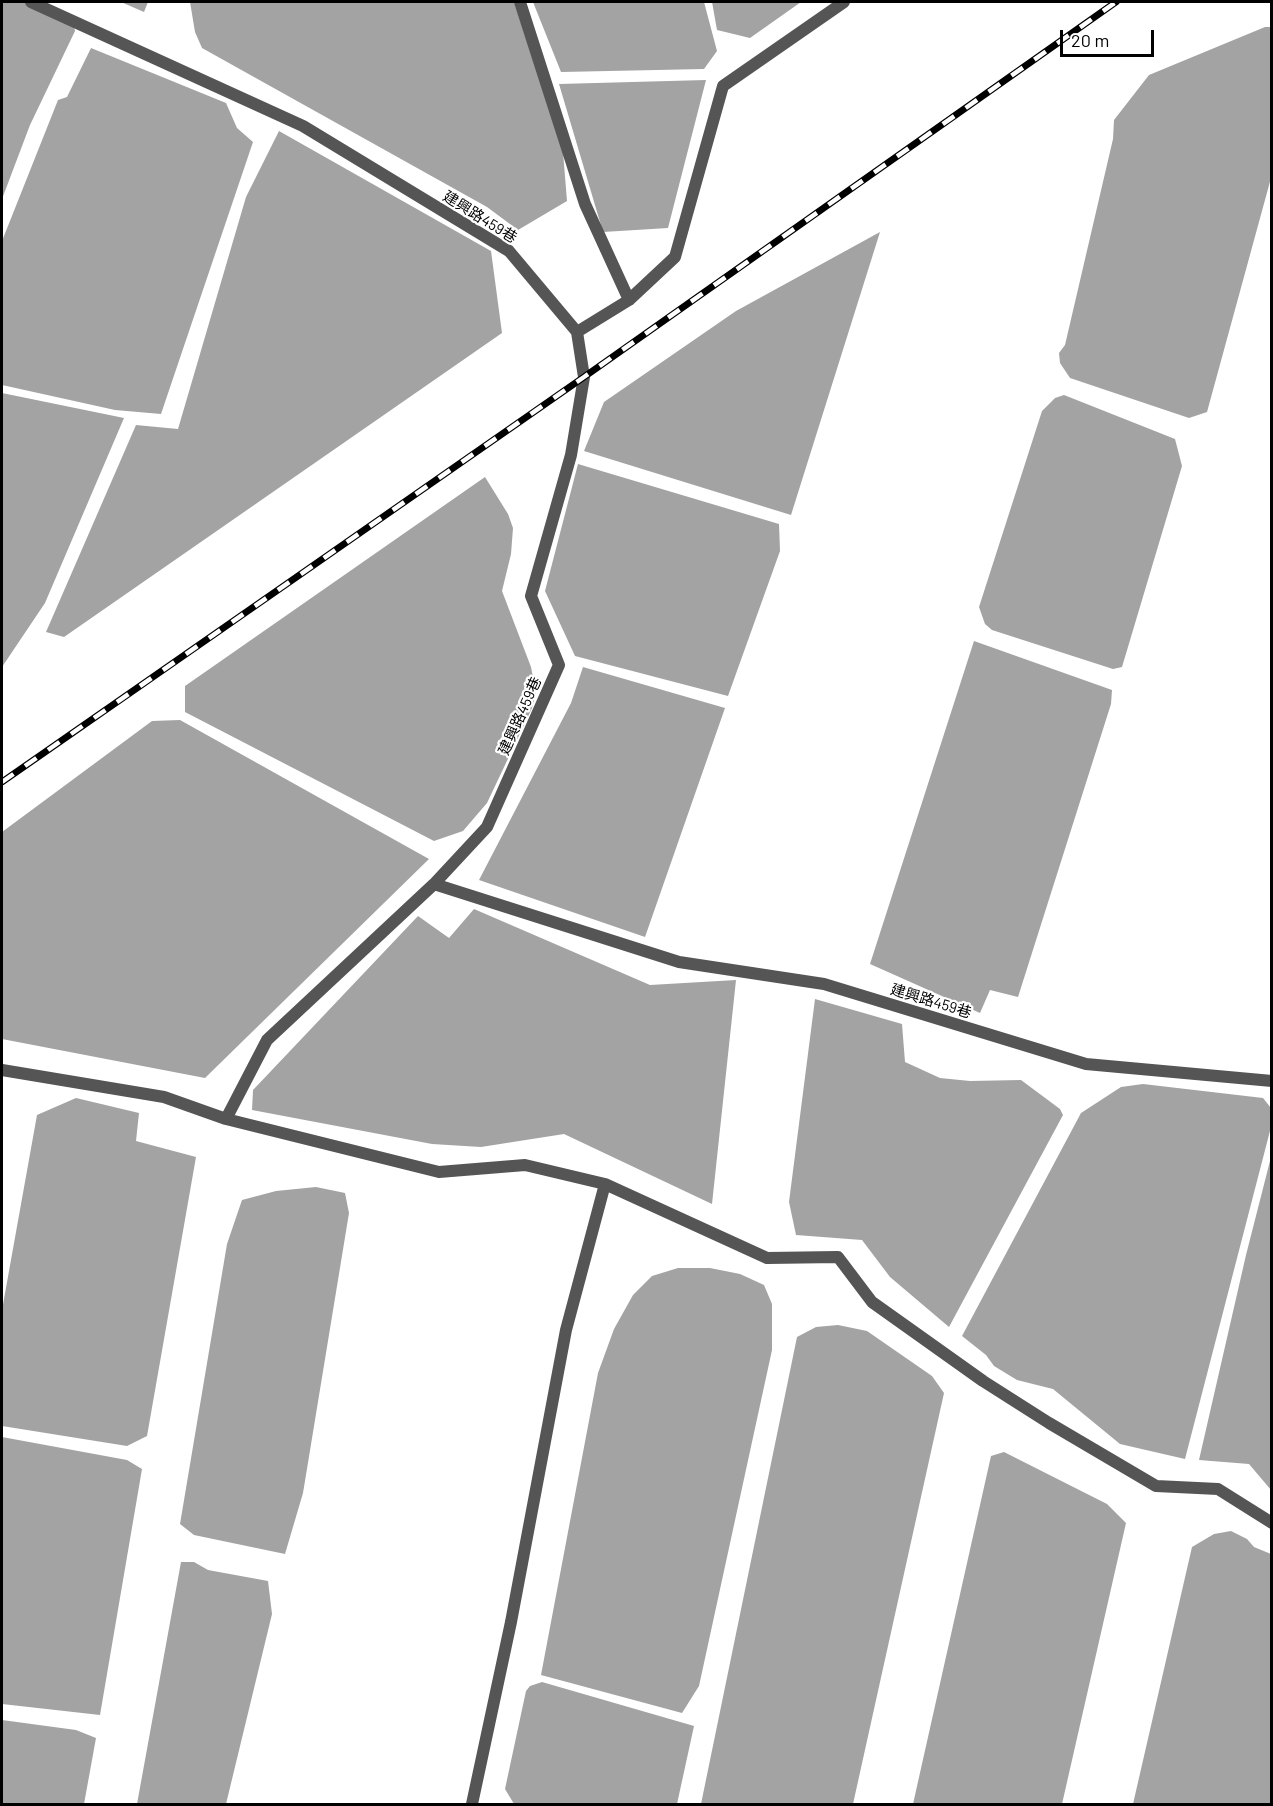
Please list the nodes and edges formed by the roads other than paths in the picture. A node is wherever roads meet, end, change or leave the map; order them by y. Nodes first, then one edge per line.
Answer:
1 (31, 2) edge
2 (520, 2) edge
3 (844, 2) edge
4 (629, 300) junction
5 (578, 332) junction
6 (434, 884) junction
7 (2, 1070) edge
8 (1272, 1081) edge
9 (226, 1119) junction
10 (605, 1184) junction
11 (1272, 1523) edge
12 (472, 1804) edge

1 - 5 lane, 建興路459巷
2 - 4 lane
3 - 4 lane
4 - 5 lane
5 - 6 lane, 建興路459巷
6 - 8 lane, 建興路459巷
6 - 9 lane
7 - 9 lane
9 - 10 lane
10 - 11 lane
10 - 12 lane

